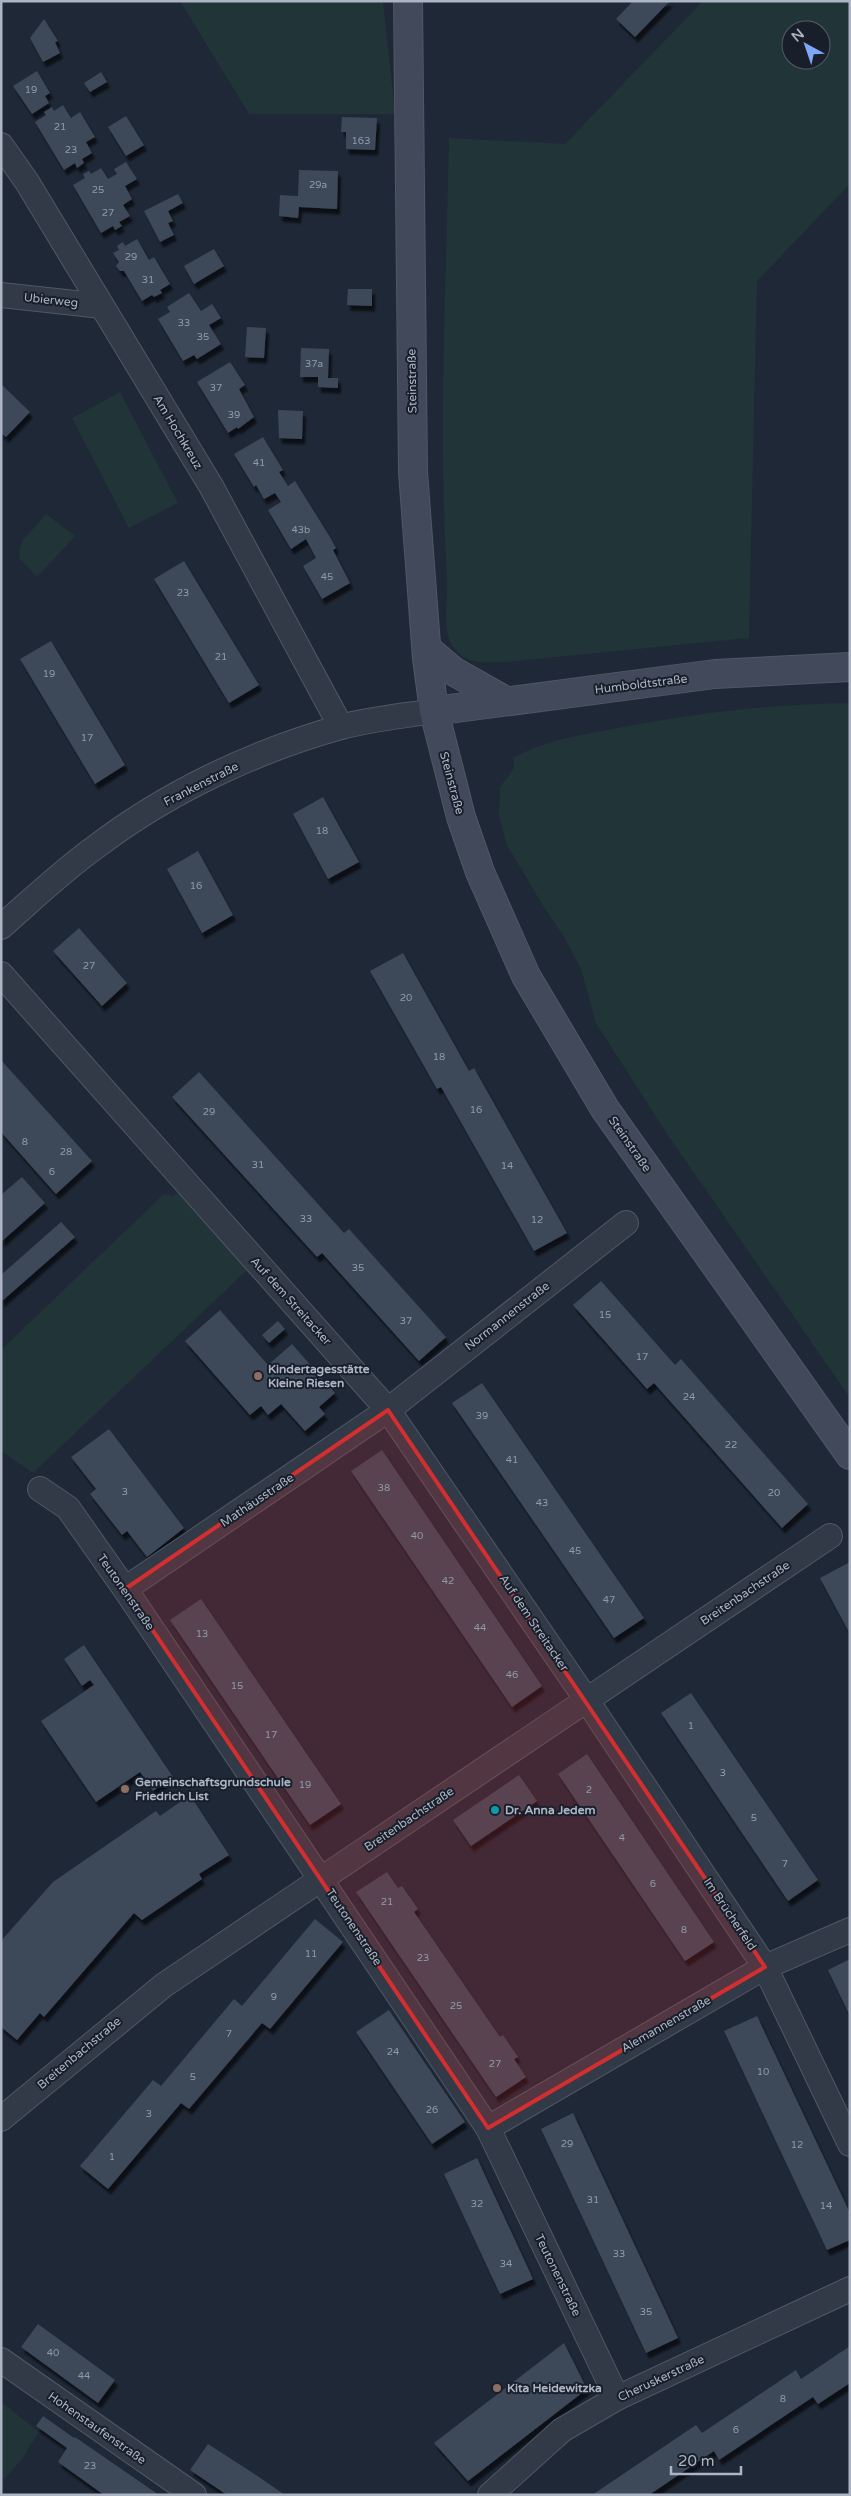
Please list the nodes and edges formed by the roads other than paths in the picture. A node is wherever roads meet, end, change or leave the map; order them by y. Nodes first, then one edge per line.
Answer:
1 (408, 1) edge
2 (1, 145) edge
3 (1, 295) edge
4 (102, 306) junction
5 (427, 649) junction
6 (850, 667) edge
7 (506, 701) junction
8 (434, 711) junction
9 (341, 727) junction
10 (1, 926) edge
11 (1, 974) edge
12 (626, 1223) dead end
13 (388, 1410) junction
14 (850, 1455) edge
15 (40, 1489) dead end
16 (830, 1536) dead end
17 (125, 1590) junction
18 (586, 1699) junction
19 (322, 1880) junction
20 (850, 1930) edge
21 (765, 1967) junction
22 (1, 2119) edge
23 (488, 2128) junction
24 (850, 2144) edge
25 (850, 2289) edge
26 (1, 2360) edge
27 (617, 2398) junction
28 (194, 2495) edge
29 (490, 2495) edge

1 - 5 main road, Steinstraße
2 - 4 street, Am Hochkreuz
3 - 4 street, Ubierweg
4 - 9 street, Am Hochkreuz
5 - 7 main road
5 - 8 main road, Steinstraße
6 - 7 main road, Humboldtstraße
7 - 8 main road, Humboldtstraße
8 - 9 street, Frankenstraße
8 - 14 main road, Steinstraße
9 - 10 street, Frankenstraße
11 - 13 street, Auf dem Streitacker
12 - 13 street, Normannenstraße
13 - 17 street, Mathäusstraße
13 - 18 street, Auf dem Streitacker
15 - 17 street, Teutonenstraße
16 - 18 street, Breitenbachstraße
17 - 19 street, Teutonenstraße
18 - 19 street, Breitenbachstraße
18 - 21 street, Im Brücherfeld
19 - 22 street, Breitenbachstraße
19 - 23 street, Teutonenstraße
20 - 21 street, Alemannenstraße
21 - 23 street, Alemannenstraße
21 - 24 street, Im Brücherfeld
23 - 27 street, Teutonenstraße
25 - 27 street, Cheruskerstraße
26 - 28 street, Hohenstaufenstraße
27 - 29 street, Cheruskerstraße

